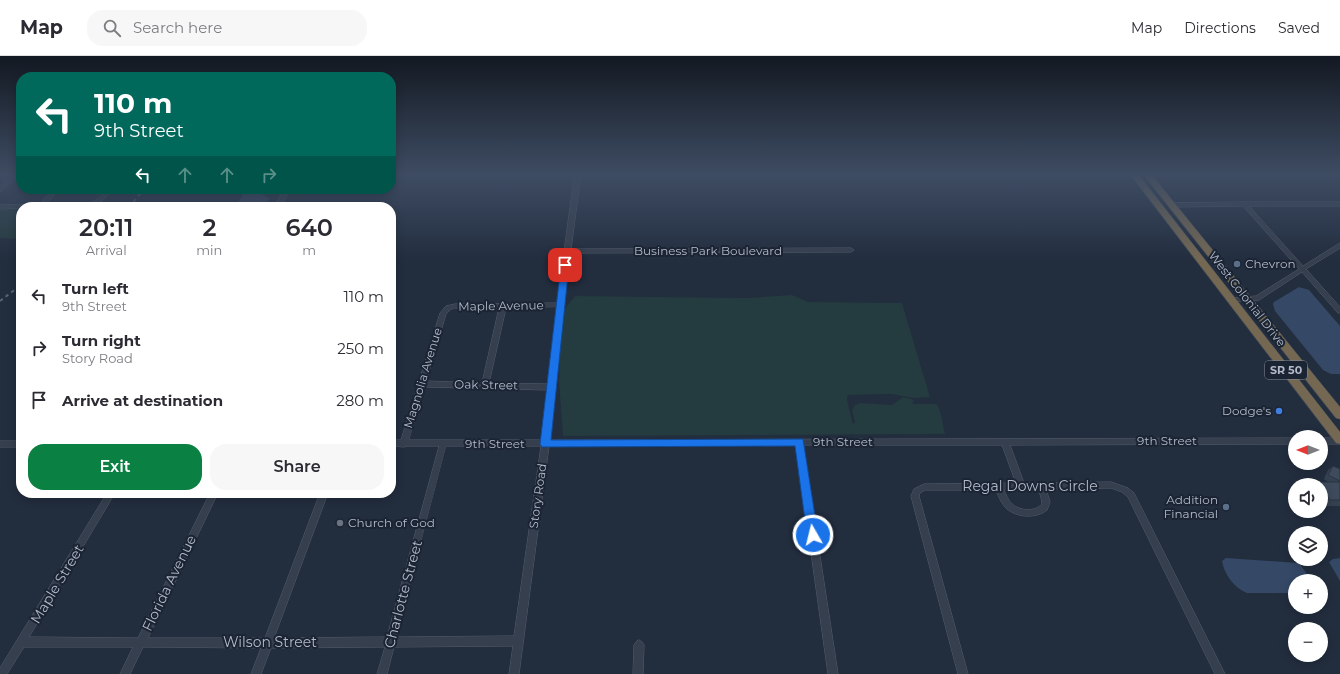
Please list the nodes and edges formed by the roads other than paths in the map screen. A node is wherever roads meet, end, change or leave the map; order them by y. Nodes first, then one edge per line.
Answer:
1 (574, 203) edge
2 (1156, 203) edge
3 (1166, 203) edge
4 (1244, 204) junction
5 (1340, 204) edge
6 (1172, 205) junction
7 (0, 207) edge
8 (16, 207) edge
9 (1340, 245) edge
10 (851, 250) dead end
11 (566, 251) junction
12 (1302, 270) junction
13 (1247, 299) junction
14 (1232, 300) junction
15 (1332, 302) junction
16 (1340, 302) edge
17 (562, 305) junction
18 (503, 306) junction
19 (1340, 311) edge
20 (443, 313) joint
21 (421, 384) junction
22 (485, 385) junction
23 (551, 387) junction
24 (1340, 415) edge
25 (1340, 440) edge
26 (1288, 441) edge
27 (1328, 441) edge
28 (799, 442) junction
29 (1004, 442) junction
30 (16, 444) edge
31 (396, 444) edge
32 (404, 444) junction
33 (442, 444) junction
34 (545, 444) junction
35 (0, 445) edge
36 (999, 486) junction
37 (1021, 486) junction
38 (1041, 486) junction
39 (108, 498) edge
40 (212, 498) edge
41 (322, 498) edge
42 (519, 641) junction
43 (22, 642) junction
44 (140, 642) junction
45 (390, 642) junction
46 (268, 643) junction
47 (639, 645) dead end
48 (2, 674) edge
49 (125, 674) edge
50 (256, 674) edge
51 (382, 674) edge
52 (514, 674) edge
53 (638, 674) edge
54 (833, 674) edge
55 (964, 674) edge
56 (1220, 674) edge

1 - 11 street, Story Road
2 - 14 highway, West Colonial Drive / SR 50
3 - 6 highway
4 - 5 street
4 - 6 street
4 - 12 street
6 - 13 highway, West Colonial Drive / SR 50
7 - 8 street
9 - 12 street
10 - 11 street, Business Park Boulevard
11 - 17 street, Story Road
12 - 13 street
12 - 15 street
13 - 14 street
13 - 24 highway, West Colonial Drive / SR 50
14 - 25 highway, West Colonial Drive / SR 50
15 - 16 street
15 - 19 street
17 - 18 street, Maple Avenue
17 - 23 street, Story Road
18 - 20 street, Maple Avenue
18 - 22 street
20 - 21 street, Magnolia Avenue
21 - 22 street, Oak Street
21 - 32 street, Magnolia Avenue
22 - 23 street, Oak Street
23 - 34 street, Story Road
25 - 27 street
26 - 29 street, 9th Street
28 - 29 street, 9th Street
28 - 34 street, 9th Street
28 - 54 street
29 - 37 street
30 - 35 street
31 - 32 street, 9th Street
32 - 33 street, 9th Street
33 - 34 street, 9th Street
33 - 45 street, Charlotte Street
34 - 42 street, Story Road
36 - 37 street, Regal Downs Circle
36 - 38 street
36 - 55 street, Regal Downs Circle
37 - 38 street, Regal Downs Circle
38 - 56 street, Regal Downs Circle
39 - 43 street, Maple Street
40 - 44 street, Florida Avenue
41 - 46 street
42 - 45 street, Wilson Street
42 - 52 street, Story Road
43 - 44 street, Wilson Street
43 - 48 street, Maple Street
44 - 46 street, Wilson Street
44 - 49 street, Florida Avenue
45 - 46 street, Wilson Street
45 - 51 street, Charlotte Street
46 - 50 street
47 - 53 street

